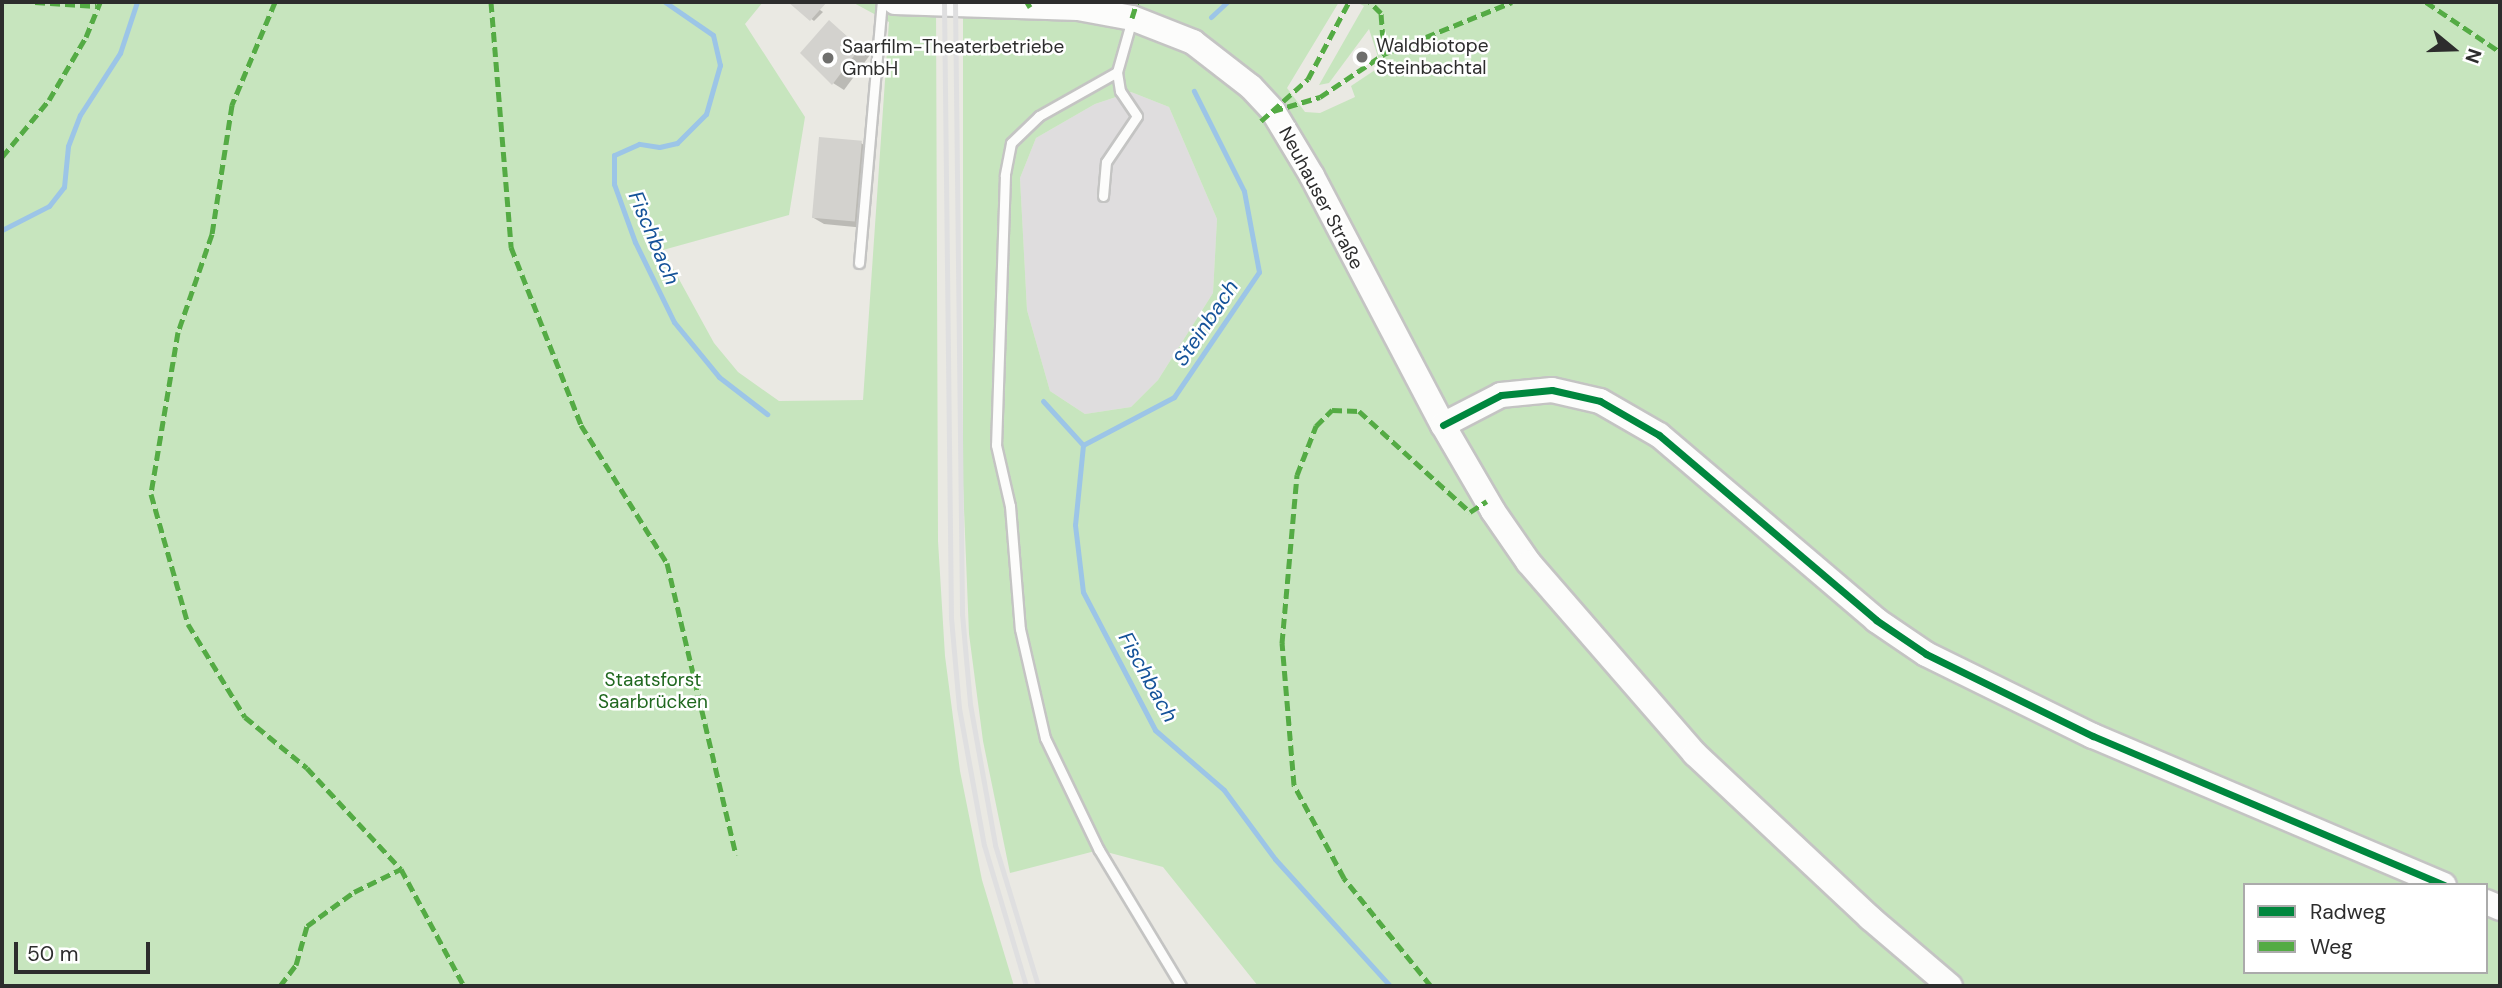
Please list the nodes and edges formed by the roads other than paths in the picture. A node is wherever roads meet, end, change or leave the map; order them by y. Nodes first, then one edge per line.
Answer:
1 (882, 2) edge
2 (895, 2) edge
3 (1132, 18) junction
4 (1117, 72) junction
5 (1103, 196) dead end
6 (859, 263) dead end
7 (1443, 425) junction
8 (2439, 883) edge
9 (1181, 986) edge
10 (1950, 986) edge

1 - 6 lane
2 - 3 main road, Neuhauser Straße
3 - 4 lane
3 - 7 main road, Neuhauser Straße
4 - 5 lane
4 - 9 lane
7 - 8 main road
7 - 10 main road, Neuhauser Straße

